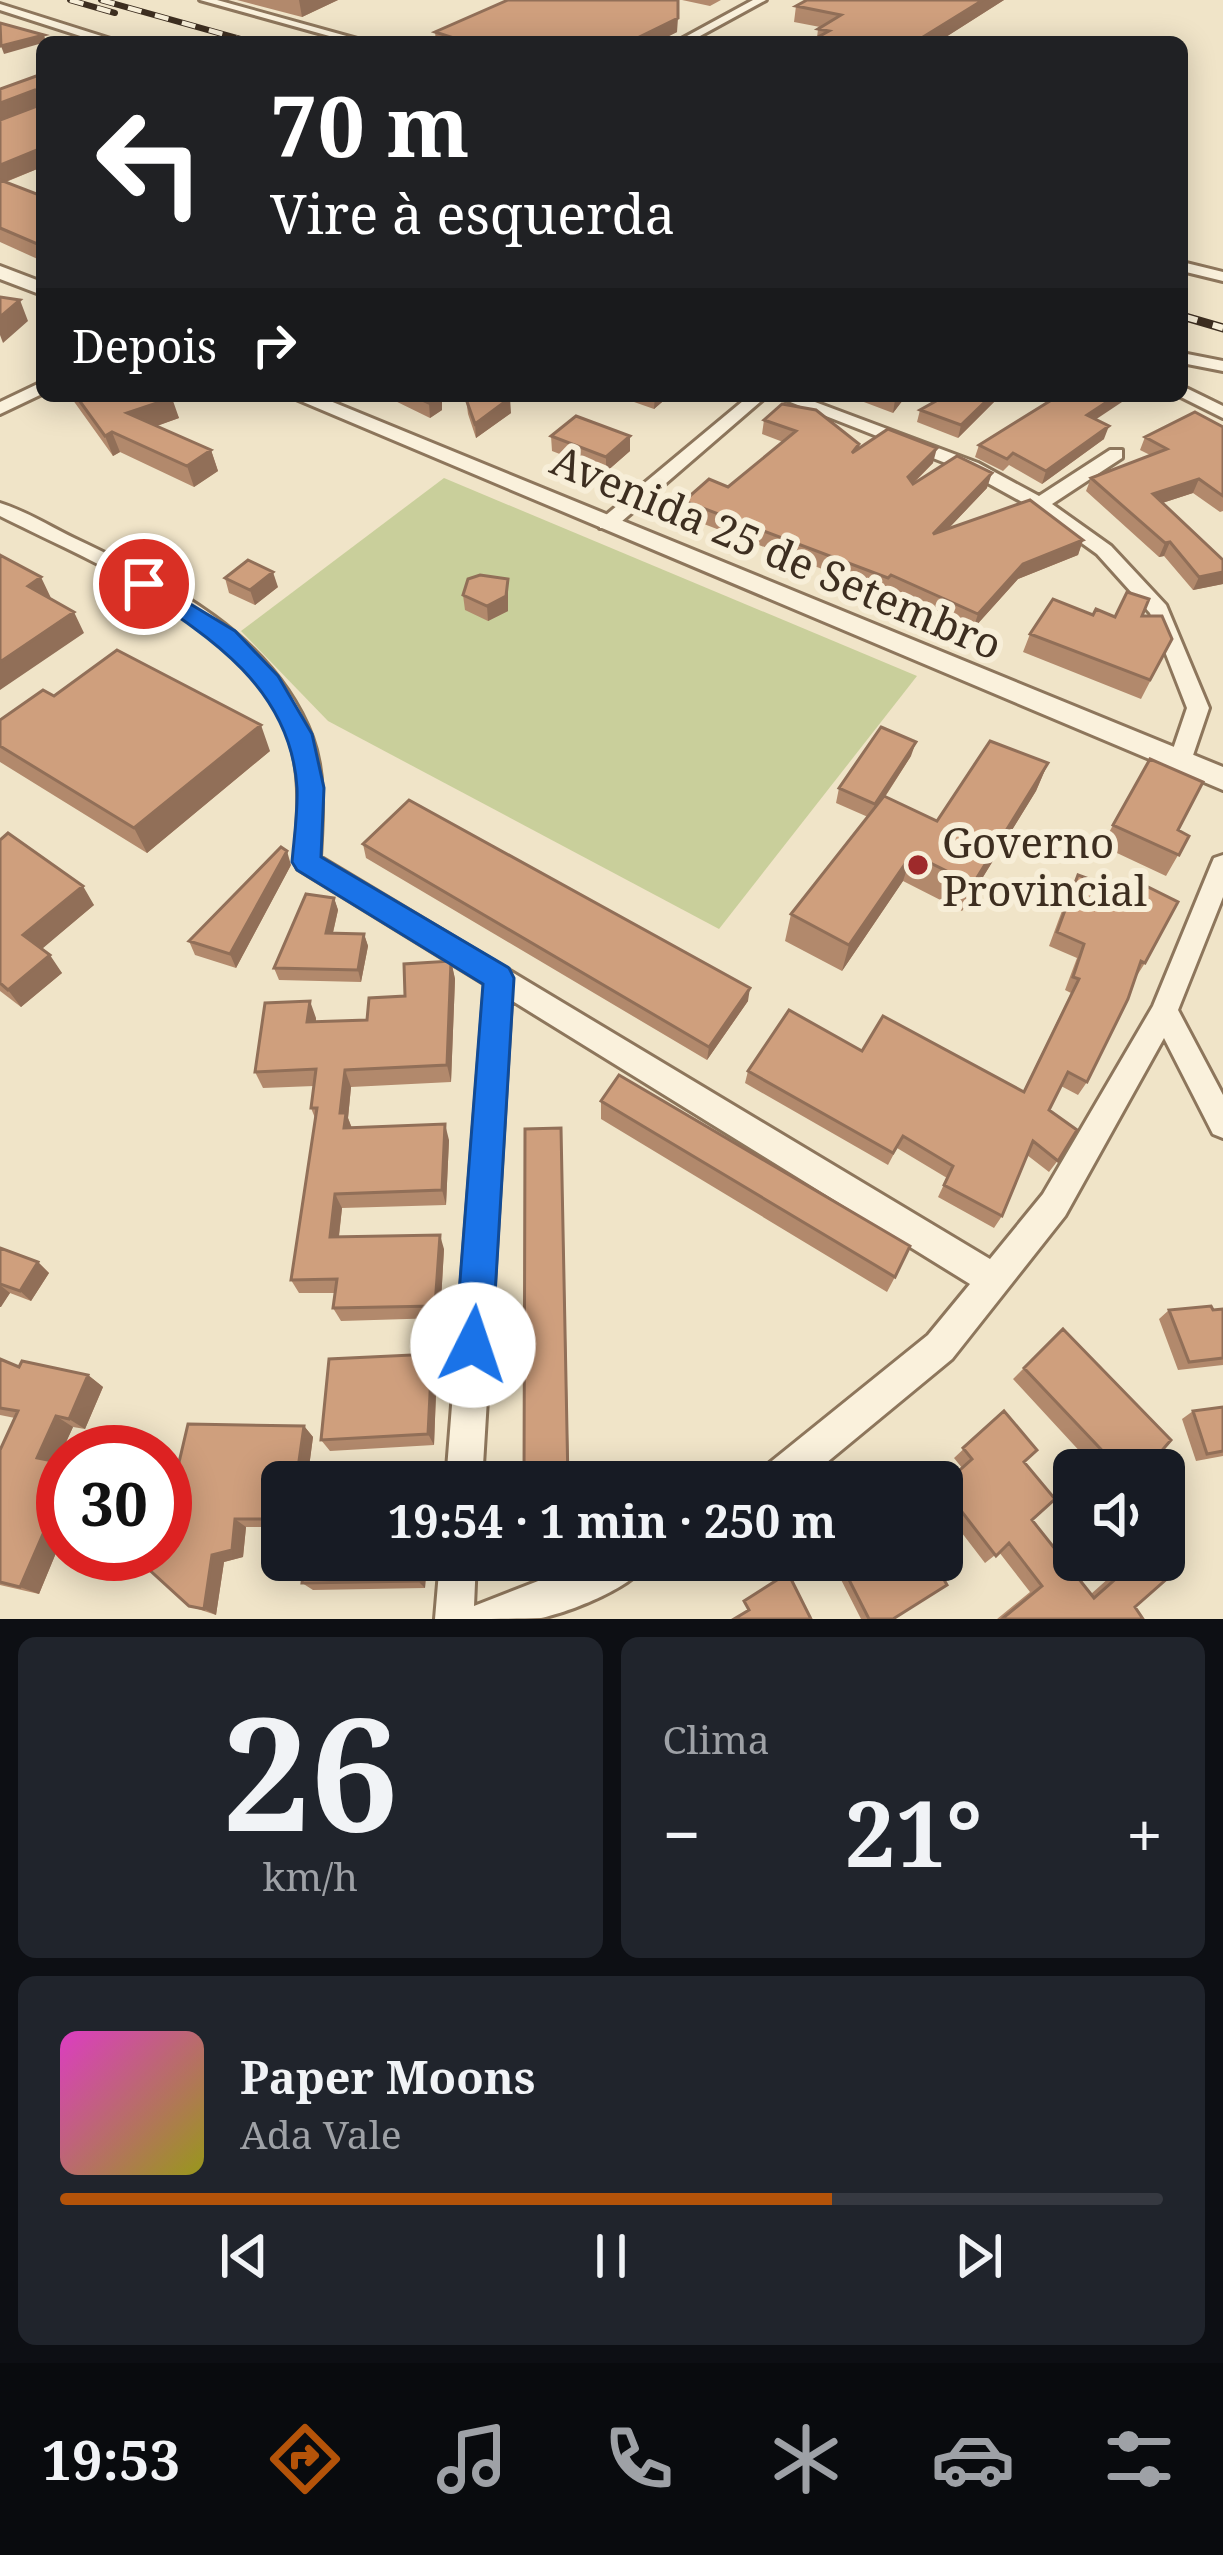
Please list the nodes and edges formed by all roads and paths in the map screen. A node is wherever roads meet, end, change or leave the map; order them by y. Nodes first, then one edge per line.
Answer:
1 (205, 0) edge
2 (760, 0) edge
3 (0, 8) edge
4 (91, 36) edge
5 (340, 36) edge
6 (692, 36) edge
7 (1188, 268) edge
8 (0, 272) edge
9 (1223, 277) edge
10 (36, 287) edge
11 (1188, 359) edge
12 (1223, 367) edge
13 (36, 390) edge
14 (1188, 393) edge
15 (314, 402) edge
16 (752, 402) edge
17 (799, 402) edge
18 (0, 410) edge
19 (1223, 413) edge
20 (1116, 454) dead end
21 (1040, 504) junction
22 (0, 509) edge
23 (608, 524) junction
24 (1181, 760) junction
25 (1223, 778) edge
26 (1223, 865) edge
27 (499, 978) junction
28 (1164, 1012) junction
29 (1223, 1124) edge
30 (994, 1280) junction
31 (465, 1461) edge
32 (800, 1461) edge
33 (457, 1581) edge
34 (591, 1581) edge
35 (454, 1619) edge
36 (487, 1619) edge

1 - 5 street
2 - 6 street
3 - 4 street
7 - 9 street
8 - 10 street
11 - 12 street
13 - 18 street
14 - 19 street
15 - 23 street, Avenida 25 de Setembro
16 - 23 street
17 - 21 street
20 - 21 street
21 - 24 street
22 - 27 street
23 - 24 street, Avenida 25 de Setembro
24 - 25 street, Avenida 25 de Setembro
26 - 28 street
27 - 30 street
27 - 31 street
28 - 29 street
28 - 30 street
30 - 32 street
33 - 35 street
34 - 36 street

